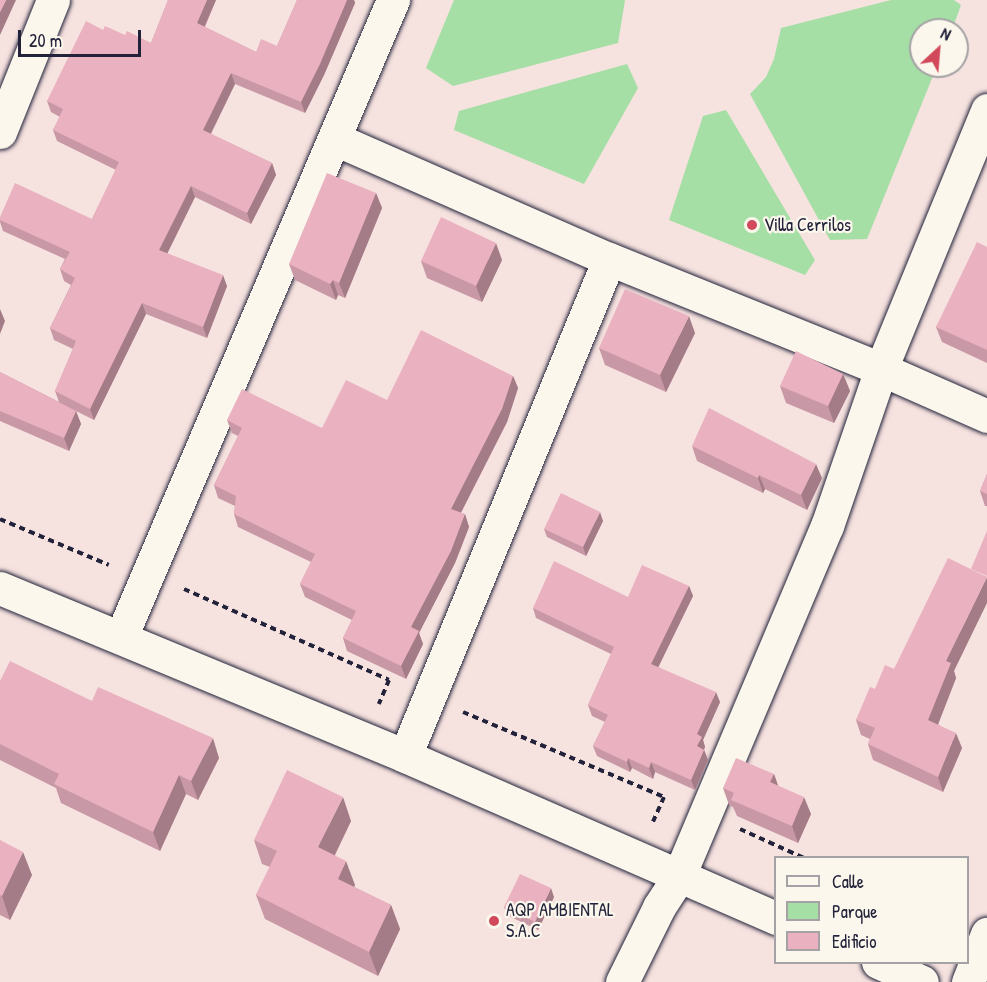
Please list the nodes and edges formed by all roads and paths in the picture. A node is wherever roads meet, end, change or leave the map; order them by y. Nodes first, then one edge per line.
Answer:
1 (53, 0) edge
2 (393, 0) edge
3 (987, 110) edge
4 (0, 132) edge
5 (335, 140) junction
6 (609, 259) junction
7 (881, 369) junction
8 (987, 416) edge
9 (0, 519) edge
10 (109, 565) dead end
11 (176, 585) dead end
12 (0, 588) edge
13 (121, 637) junction
14 (376, 710) dead end
15 (462, 711) dead end
16 (405, 756) junction
17 (738, 829) dead end
18 (648, 830) dead end
19 (799, 856) edge
20 (679, 876) junction
21 (774, 917) edge
22 (987, 934) edge
23 (880, 964) edge
24 (622, 982) edge
25 (922, 982) edge
26 (968, 982) edge

1 - 4 street
2 - 5 street
3 - 7 street
5 - 6 street
5 - 13 street
6 - 7 street
6 - 16 street
7 - 8 street
7 - 20 street
9 - 10 path
11 - 14 path
12 - 13 street
13 - 16 street
15 - 18 path
16 - 20 street
17 - 19 path
20 - 21 street
20 - 24 street
22 - 26 street
23 - 25 street

